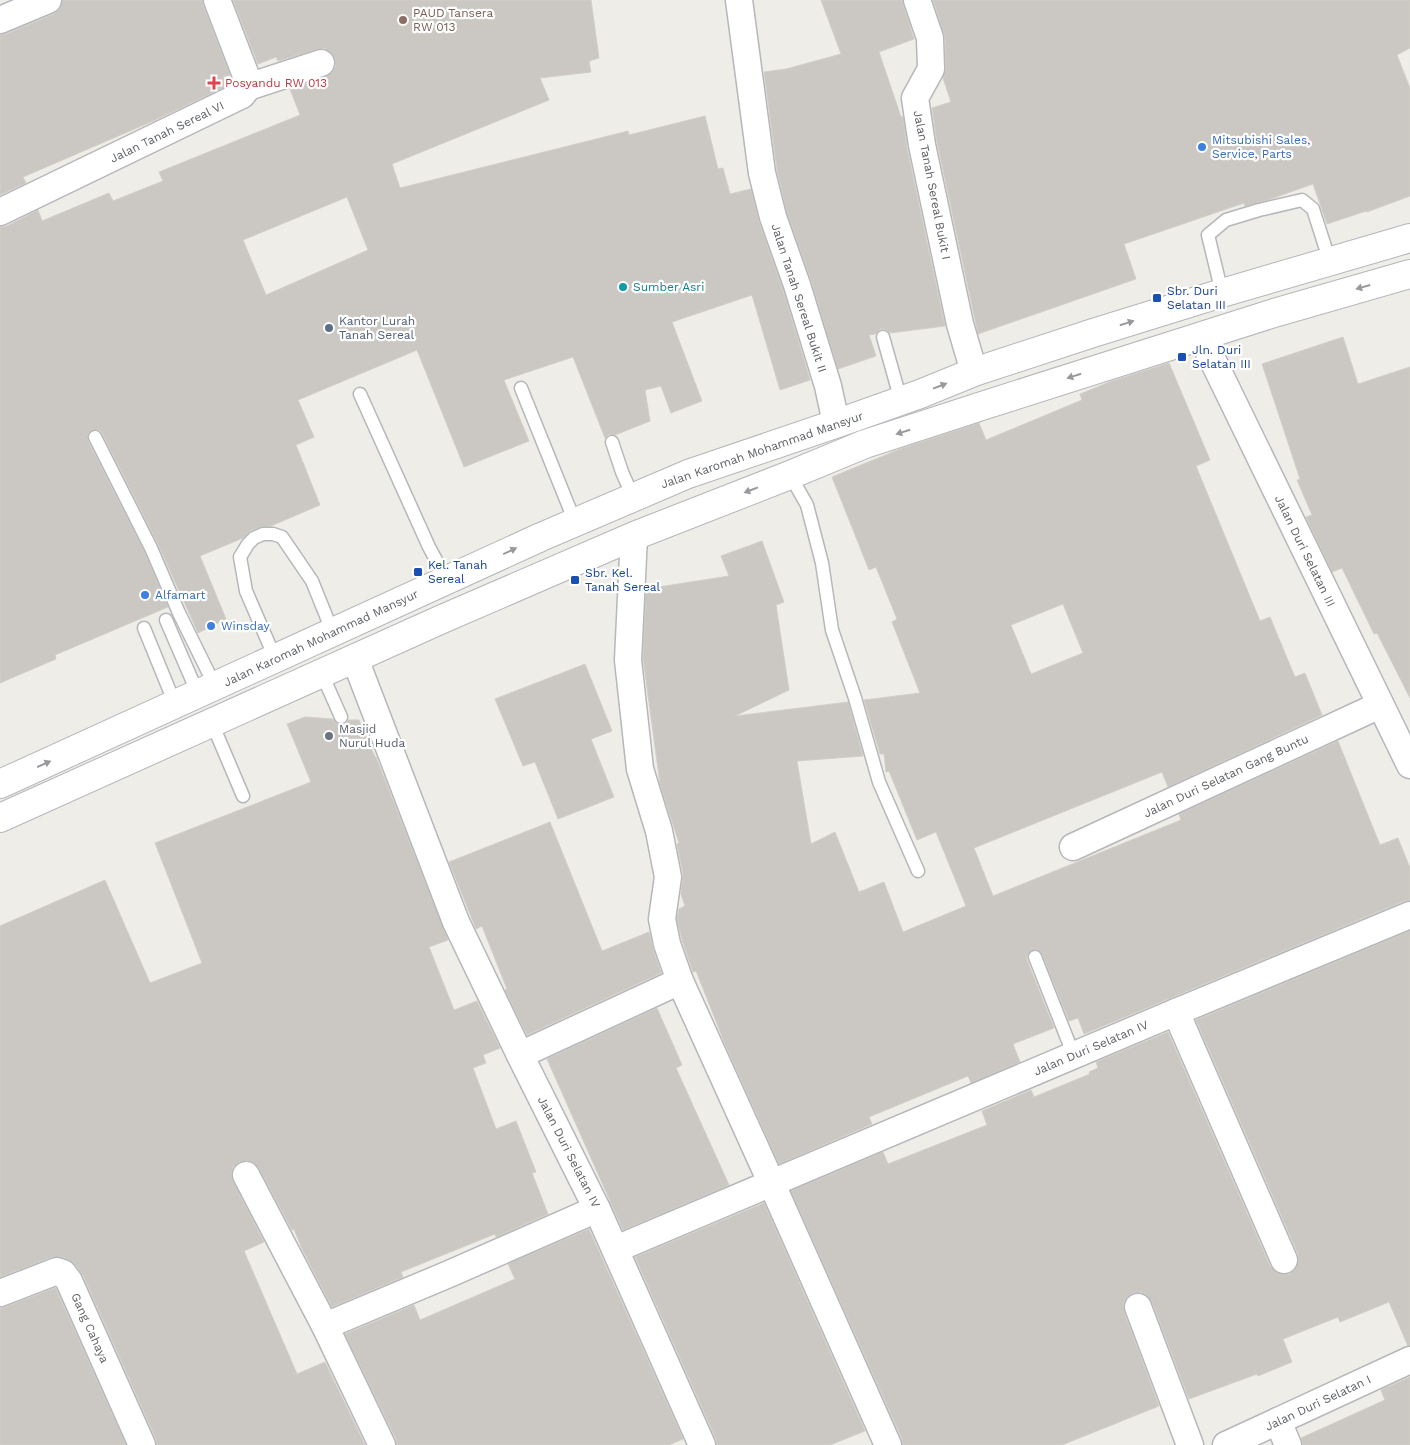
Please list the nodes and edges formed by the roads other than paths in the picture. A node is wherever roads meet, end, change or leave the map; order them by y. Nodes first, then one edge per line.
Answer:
1 (48, 0) edge
2 (218, 0) edge
3 (739, 0) edge
4 (917, 0) edge
5 (0, 20) edge
6 (321, 64) dead end
7 (248, 87) junction
8 (0, 212) edge
9 (1410, 238) edge
10 (1330, 262) junction
11 (1410, 274) edge
12 (1222, 293) junction
13 (1188, 304) junction
14 (1093, 333) junction
15 (1201, 336) junction
16 (883, 337) dead end
17 (1108, 366) junction
18 (974, 372) junction
19 (521, 388) dead end
20 (360, 394) dead end
21 (901, 401) junction
22 (836, 423) junction
23 (95, 437) dead end
24 (612, 442) dead end
25 (790, 475) junction
26 (633, 497) junction
27 (575, 522) junction
28 (634, 536) junction
29 (447, 580) junction
30 (461, 611) junction
31 (166, 620) dead end
32 (144, 628) dead end
33 (333, 633) junction
34 (275, 658) junction
35 (355, 659) junction
36 (322, 674) junction
37 (196, 695) junction
38 (1380, 705) junction
39 (341, 717) dead end
40 (212, 723) junction
41 (1410, 765) edge
42 (0, 784) edge
43 (243, 796) dead end
44 (0, 818) edge
45 (1073, 848) dead end
46 (918, 872) dead end
47 (1410, 915) edge
48 (1035, 957) dead end
49 (680, 981) junction
50 (1176, 1012) junction
51 (520, 1055) junction
52 (1074, 1056) junction
53 (246, 1175) dead end
54 (772, 1182) junction
55 (597, 1209) junction
56 (616, 1249) junction
57 (1284, 1260) dead end
58 (0, 1293) edge
59 (1138, 1307) dead end
60 (325, 1326) junction
61 (1410, 1360) edge
62 (1278, 1421) junction
63 (142, 1445) edge
64 (382, 1445) edge
65 (702, 1445) edge
66 (888, 1445) edge
67 (1190, 1445) edge
68 (1226, 1445) edge
69 (1288, 1445) edge

1 - 5 street
2 - 7 street
3 - 22 street, Jalan Tanah Sereal Bukit II
4 - 18 street, Jalan Tanah Sereal Bukit I
6 - 7 street, Jalan Tanah Sereal VI
7 - 8 street, Jalan Tanah Sereal VI
9 - 10 main road, Jalan Karomah Mohammad Mansyur
10 - 12 main road, Jalan Karomah Mohammad Mansyur
10 - 12 lane
11 -> 15 main road
12 - 13 main road, Jalan Karomah Mohammad Mansyur
14 -> 13 main road, Jalan Karomah Mohammad Mansyur
13 - 15 main road
14 - 17 main road
14 - 18 main road, Jalan Karomah Mohammad Mansyur
15 - 17 main road
15 - 38 street, Jalan Duri Selatan III
16 - 21 lane
17 -> 25 main road
21 -> 18 main road, Jalan Karomah Mohammad Mansyur
19 - 27 lane
20 - 29 lane
21 - 22 main road, Jalan Karomah Mohammad Mansyur
22 - 26 main road, Jalan Karomah Mohammad Mansyur
23 - 37 lane
24 - 26 lane
25 -> 28 main road
25 - 46 lane
26 - 27 main road, Jalan Karomah Mohammad Mansyur
29 -> 27 main road, Jalan Karomah Mohammad Mansyur
28 - 30 main road
28 - 49 street
29 - 30 main road
29 - 33 main road, Jalan Karomah Mohammad Mansyur
30 - 35 main road
31 - 37 lane
32 - 37 lane
33 - 34 main road, Jalan Karomah Mohammad Mansyur
33 - 34 lane
34 - 37 main road, Jalan Karomah Mohammad Mansyur
35 - 36 main road
35 - 51 street, Jalan Duri Selatan IV
36 - 39 lane
36 - 40 main road
42 -> 37 main road, Jalan Karomah Mohammad Mansyur
38 - 41 street, Jalan Duri Selatan III
38 - 45 street, Jalan Duri Selatan Gang Buntu
40 - 43 lane
40 - 44 main road
47 - 50 street, Jalan Duri Selatan IV
48 - 52 lane
49 - 51 street
49 - 54 street
50 - 52 street, Jalan Duri Selatan IV
50 - 57 street
51 - 55 street, Jalan Duri Selatan IV
52 - 54 street, Jalan Duri Selatan IV
53 - 60 street
54 - 56 street, Jalan Duri Selatan IV
54 - 66 street
55 - 56 street, Jalan Duri Selatan IV
55 - 60 street
56 - 65 street, Jalan Duri Selatan IV
58 - 63 street, Gang Cahaya
59 - 67 street
60 - 64 street
61 - 62 street, Jalan Duri Selatan I
62 - 68 street, Jalan Duri Selatan I
62 - 69 street

